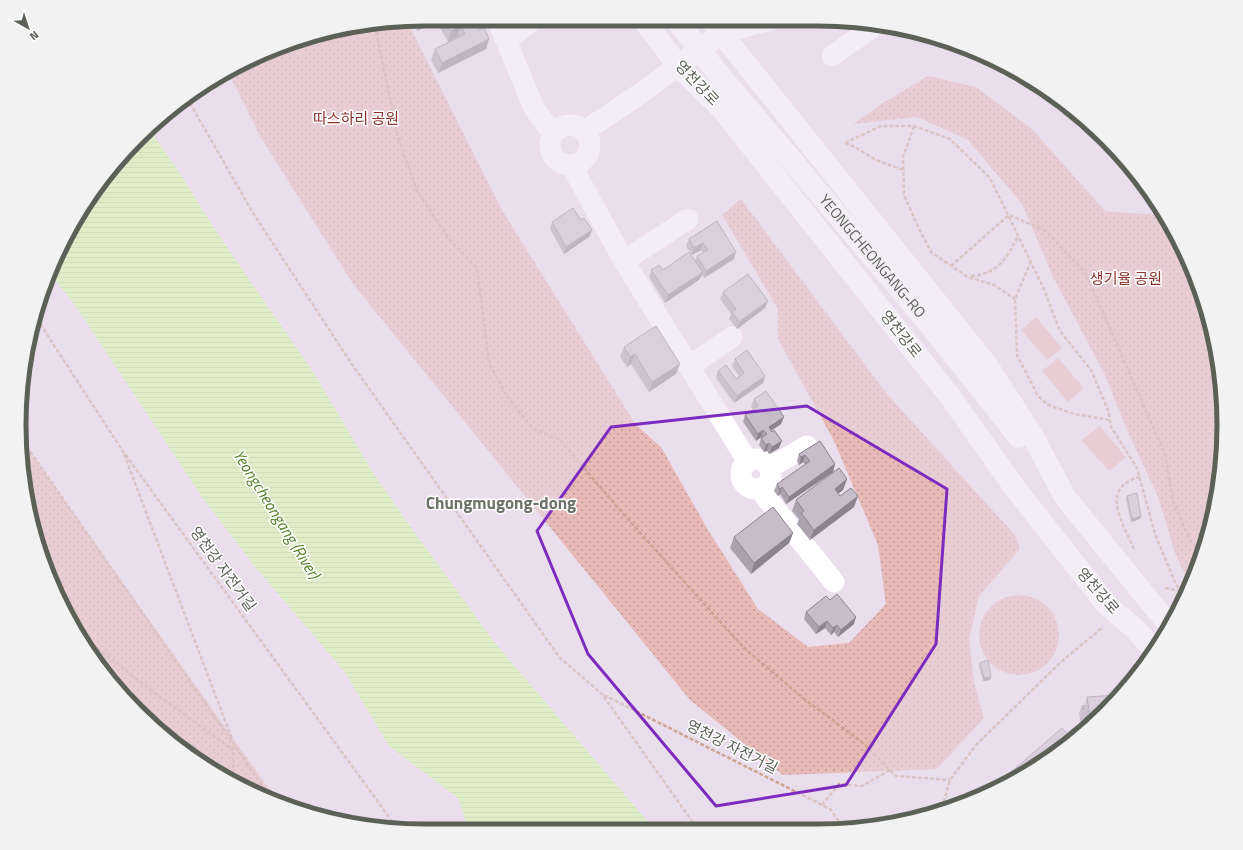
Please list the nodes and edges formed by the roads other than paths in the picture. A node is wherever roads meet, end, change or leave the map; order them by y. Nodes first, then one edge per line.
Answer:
1 (500, 26) edge
2 (525, 26) edge
3 (649, 26) edge
4 (681, 26) edge
5 (734, 26) edge
6 (717, 29) edge
7 (870, 29) edge
8 (506, 41) junction
9 (832, 56) dead end
10 (680, 65) junction
11 (585, 131) junction
12 (553, 134) junction
13 (571, 165) junction
14 (688, 219) dead end
15 (624, 260) junction
16 (732, 337) dead end
17 (690, 366) junction
18 (807, 446) dead end
19 (748, 462) junction
20 (770, 468) junction
21 (761, 488) junction
22 (1065, 497) junction
23 (834, 582) dead end
24 (1166, 621) edge
25 (1150, 647) edge

1 - 8 street
2 - 8 street
3 - 10 street, 영천강로
4 - 22 street, YEONGCHEONGANG-RO
5 - 6 street
6 - 10 street
6 - 22 street
7 - 9 street
8 - 12 street
10 - 11 street
10 - 25 street, 영천강로
11 - 12 street
11 - 13 street
12 - 13 street
13 - 15 street
14 - 15 street
15 - 17 street
16 - 17 street
17 - 19 street
18 - 20 street
19 - 20 street
19 - 21 street
20 - 21 street
21 - 23 street
22 - 24 street

